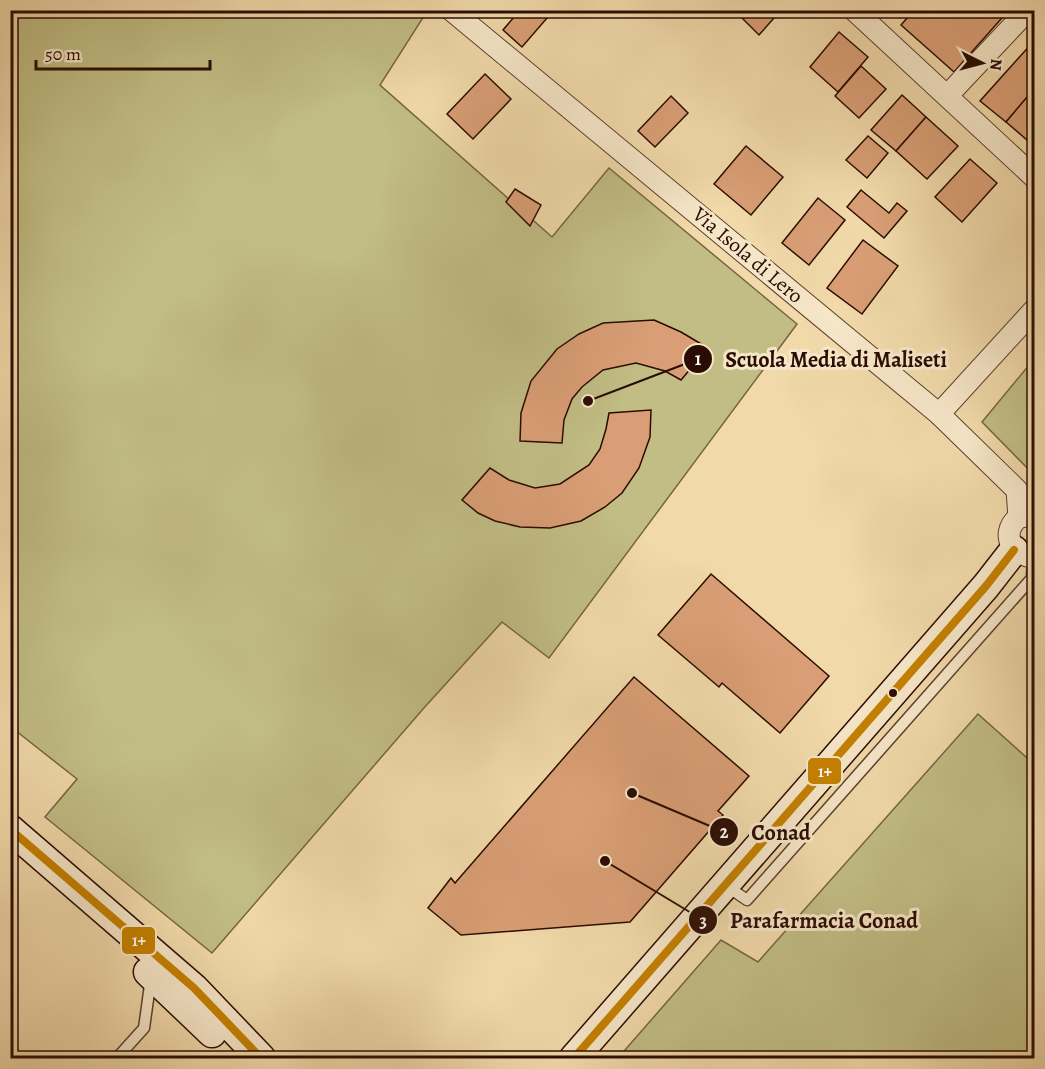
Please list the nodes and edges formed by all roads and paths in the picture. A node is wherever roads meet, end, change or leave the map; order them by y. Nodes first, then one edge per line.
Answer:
1 (452, 10) edge
2 (854, 10) edge
3 (1028, 10) edge
4 (947, 96) junction
5 (1035, 177) edge
6 (1035, 310) edge
7 (939, 414) junction
8 (1027, 516) edge
9 (1027, 554) edge
10 (10, 829) edge
11 (10, 852) edge
12 (151, 975) junction
13 (117, 1059) edge
14 (236, 1059) edge
15 (261, 1059) edge
16 (574, 1059) edge

1 - 7 street, Via Isola di Lero
2 - 4 street
3 - 4 street
4 - 5 street
6 - 7 street
7 - 8 street, Via Isola di Lero
8 - 9 street
9 - 16 street
10 - 15 street
11 - 12 street
12 - 13 lane
12 - 14 street

